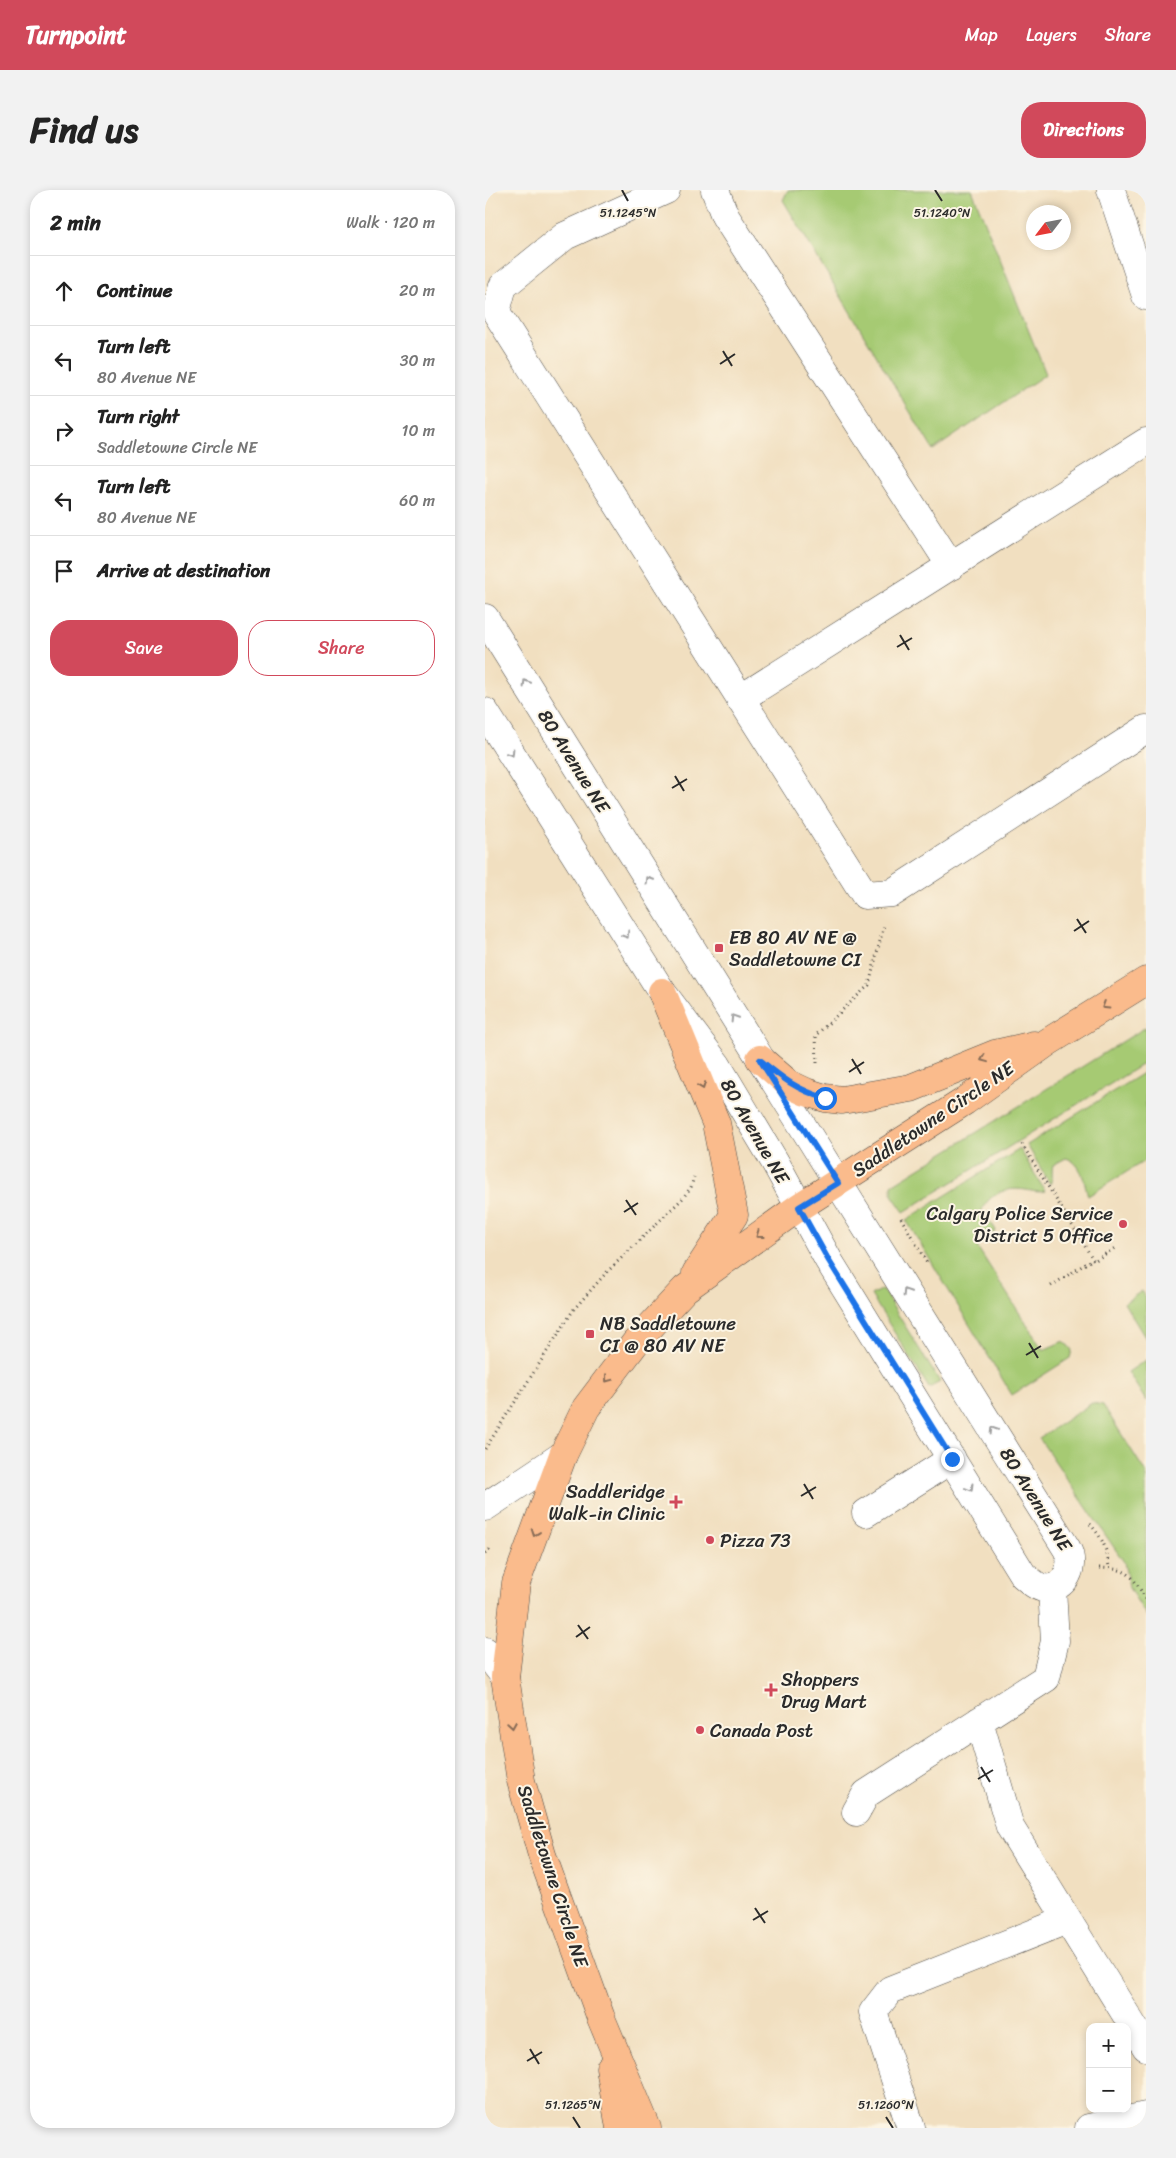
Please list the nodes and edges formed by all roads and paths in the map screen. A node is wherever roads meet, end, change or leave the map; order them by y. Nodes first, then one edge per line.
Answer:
1 (665, 190) edge
2 (715, 190) edge
3 (1111, 190) edge
4 (1146, 296) edge
5 (1146, 442) edge
6 (951, 566) junction
7 (485, 618) edge
8 (740, 699) junction
9 (485, 712) edge
10 (1146, 729) edge
11 (892, 894) junction
12 (1146, 980) edge
13 (662, 992) junction
14 (1048, 1042) junction
15 (760, 1060) junction
16 (818, 1071) dead end
17 (1022, 1144) dead end
18 (696, 1174) dead end
19 (838, 1183) junction
20 (799, 1207) junction
21 (1115, 1248) dead end
22 (1093, 1259) junction
23 (1051, 1286) dead end
24 (685, 1288) junction
25 (485, 1449) edge
26 (563, 1454) junction
27 (952, 1459) junction
28 (485, 1508) edge
29 (866, 1513) dead end
30 (492, 1548) dead end
31 (485, 1553) edge
32 (1071, 1566) junction
33 (1052, 1588) junction
34 (1146, 1599) edge
35 (485, 1651) edge
36 (505, 1677) junction
37 (979, 1721) junction
38 (857, 1812) dead end
39 (1067, 1920) junction
40 (601, 2018) junction
41 (1146, 2047) edge
42 (1146, 2116) edge
43 (620, 2128) edge
44 (647, 2128) edge
45 (911, 2128) edge
46 (1089, 2128) edge

1 - 8 street
2 - 6 street
3 - 4 street
5 - 6 street
6 - 8 street
15 -> 7 street, 80 Avenue NE
8 - 11 street
9 -> 13 street, 80 Avenue NE
10 - 11 street
11 - 16 path
12 -> 14 main road, Saddletowne Circle NE
13 - 20 street, 80 Avenue NE
13 -> 24 main road
14 -> 15 main road
14 - 19 main road, Saddletowne Circle NE
15 - 19 street, 80 Avenue NE
17 - 22 path
18 - 25 path
19 - 20 main road, Saddletowne Circle NE
32 -> 19 street, 80 Avenue NE
20 -> 24 main road, Saddletowne Circle NE
20 - 27 street, 80 Avenue NE
21 - 22 path
22 - 23 path
24 -> 26 main road, Saddletowne Circle NE
26 - 28 street
26 -> 36 main road, Saddletowne Circle NE
27 - 29 street
27 -> 33 street, 80 Avenue NE
30 - 31 path
32 - 33 street, 80 Avenue NE
32 - 34 path
33 - 37 street
35 - 36 street
36 -> 40 main road, Saddletowne Circle NE
37 - 38 street
37 - 39 street
39 - 41 street
39 - 45 street
40 - 43 main road
40 - 44 main road, Saddletowne Circle NE
42 - 46 street

